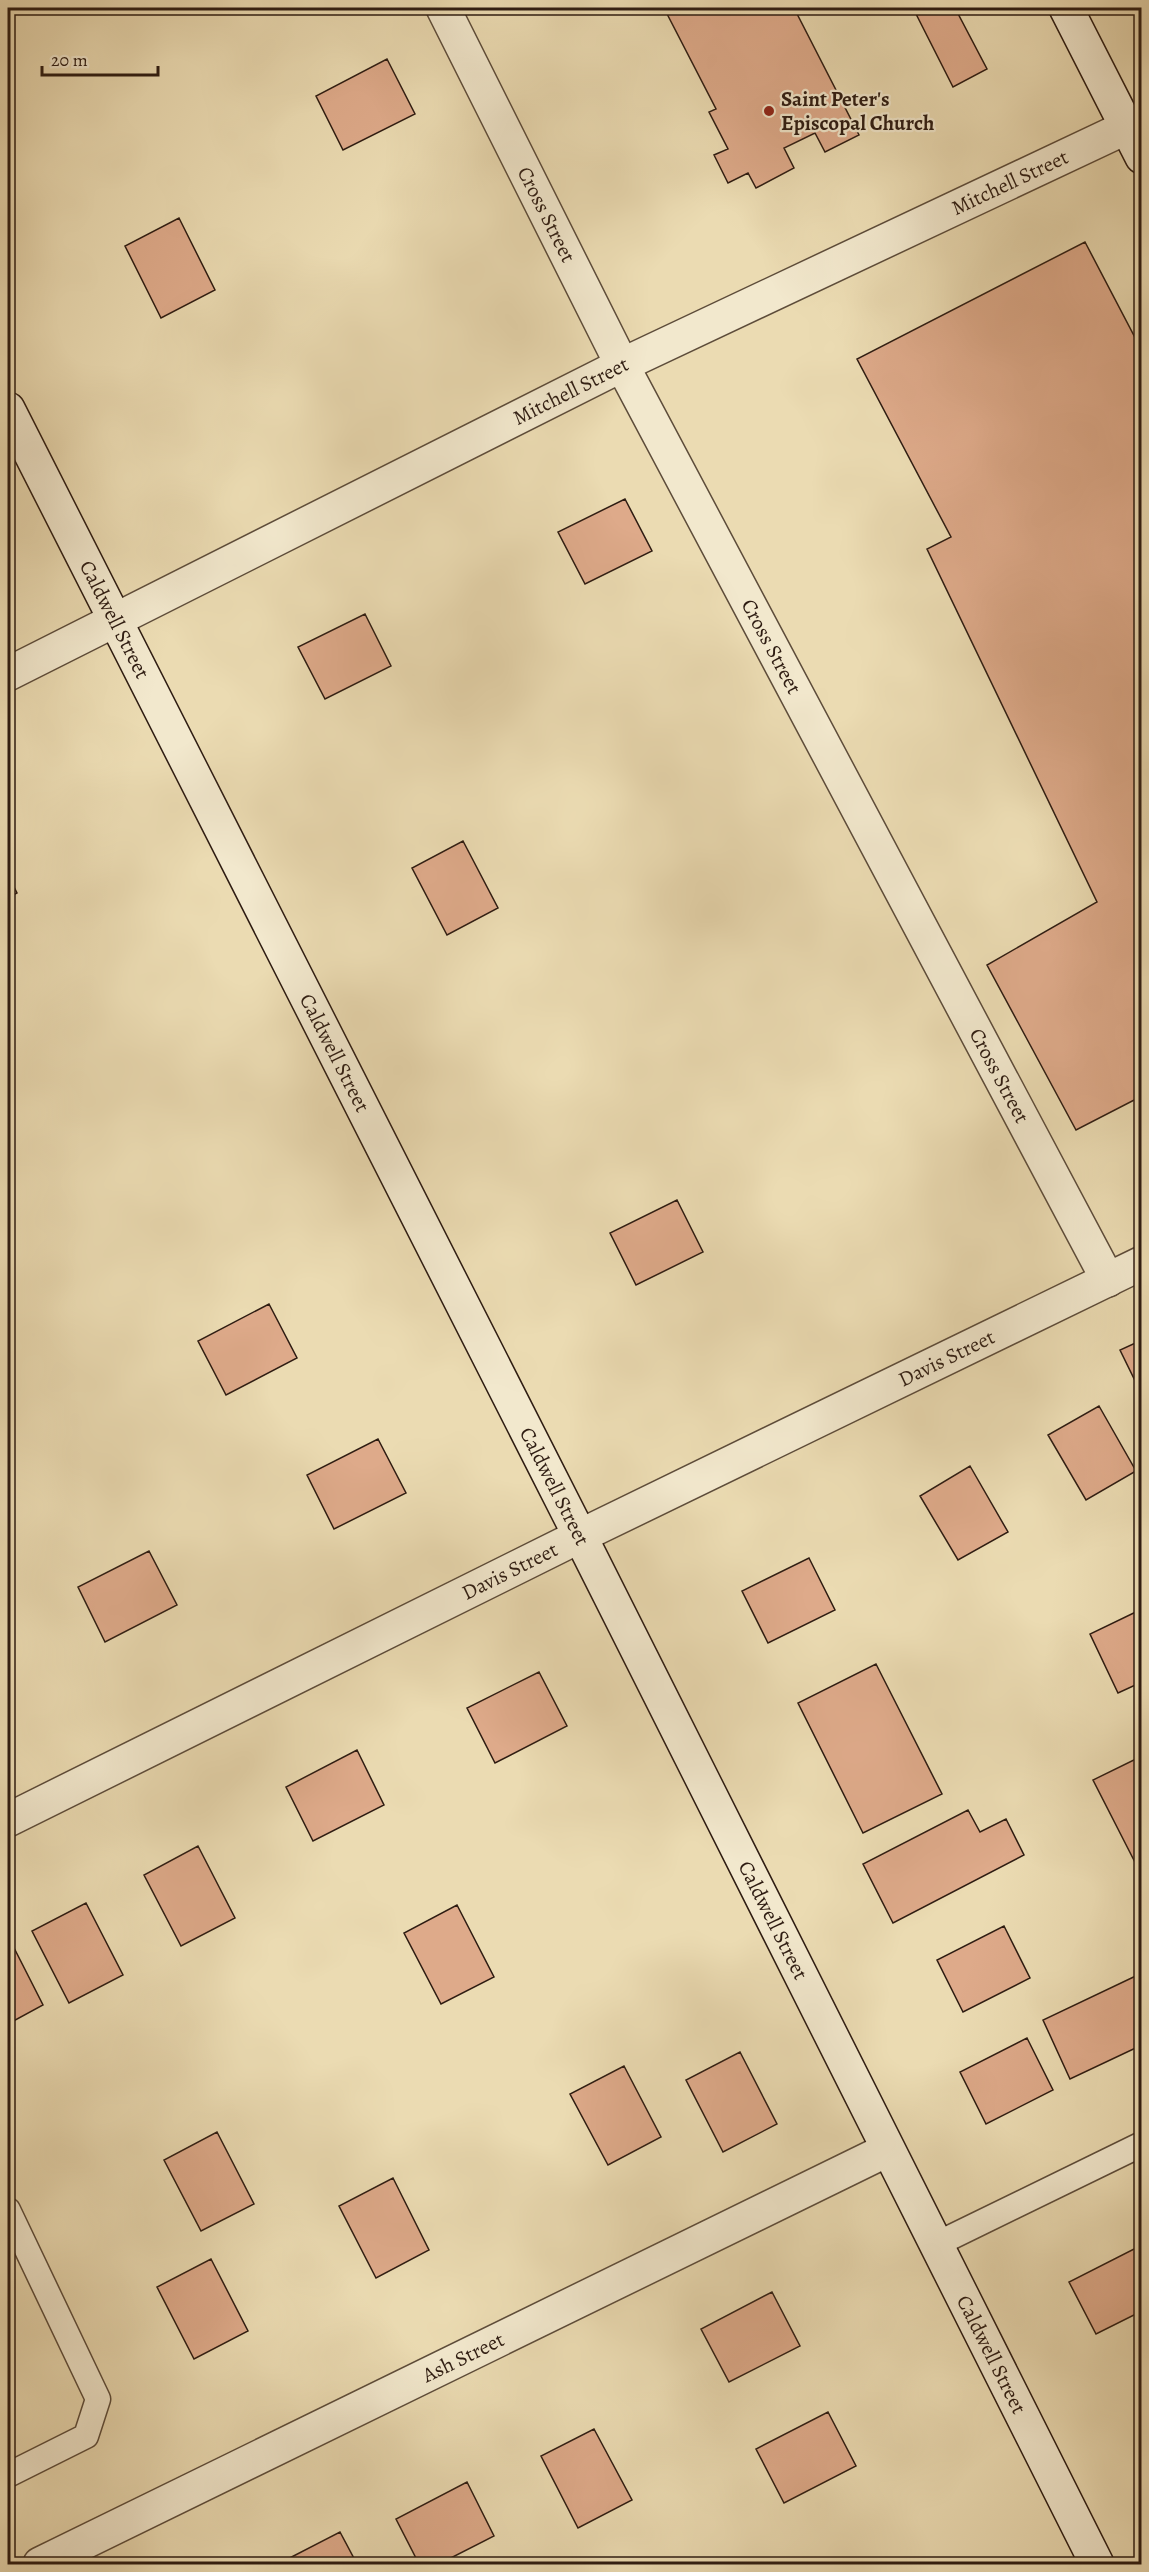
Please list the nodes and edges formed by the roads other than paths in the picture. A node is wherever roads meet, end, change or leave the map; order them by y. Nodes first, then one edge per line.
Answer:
1 (443, 8) edge
2 (1066, 8) edge
3 (1134, 124) edge
4 (1142, 157) edge
5 (622, 365) junction
6 (8, 409) edge
7 (114, 620) junction
8 (8, 674) edge
9 (1142, 1263) edge
10 (1108, 1281) junction
11 (580, 1536) junction
12 (8, 1820) edge
13 (1142, 2144) edge
14 (887, 2150) junction
15 (10, 2223) edge
16 (935, 2245) junction
17 (8, 2475) edge
18 (40, 2565) edge
19 (1097, 2565) edge

1 - 5 street, Cross Street
2 - 3 street
3 - 4 street
3 - 5 street, Mitchell Street
5 - 7 street, Mitchell Street
5 - 10 street, Cross Street
6 - 7 street, Caldwell Street
7 - 8 street, Mitchell Street
7 - 11 street, Caldwell Street
9 - 10 street, Davis Street
10 - 11 street, Davis Street
11 - 12 street, Davis Street
11 - 14 street, Caldwell Street
13 - 16 lane
14 - 16 street, Caldwell Street
14 - 18 street, Ash Street
15 - 17 lane
16 - 19 street, Caldwell Street

